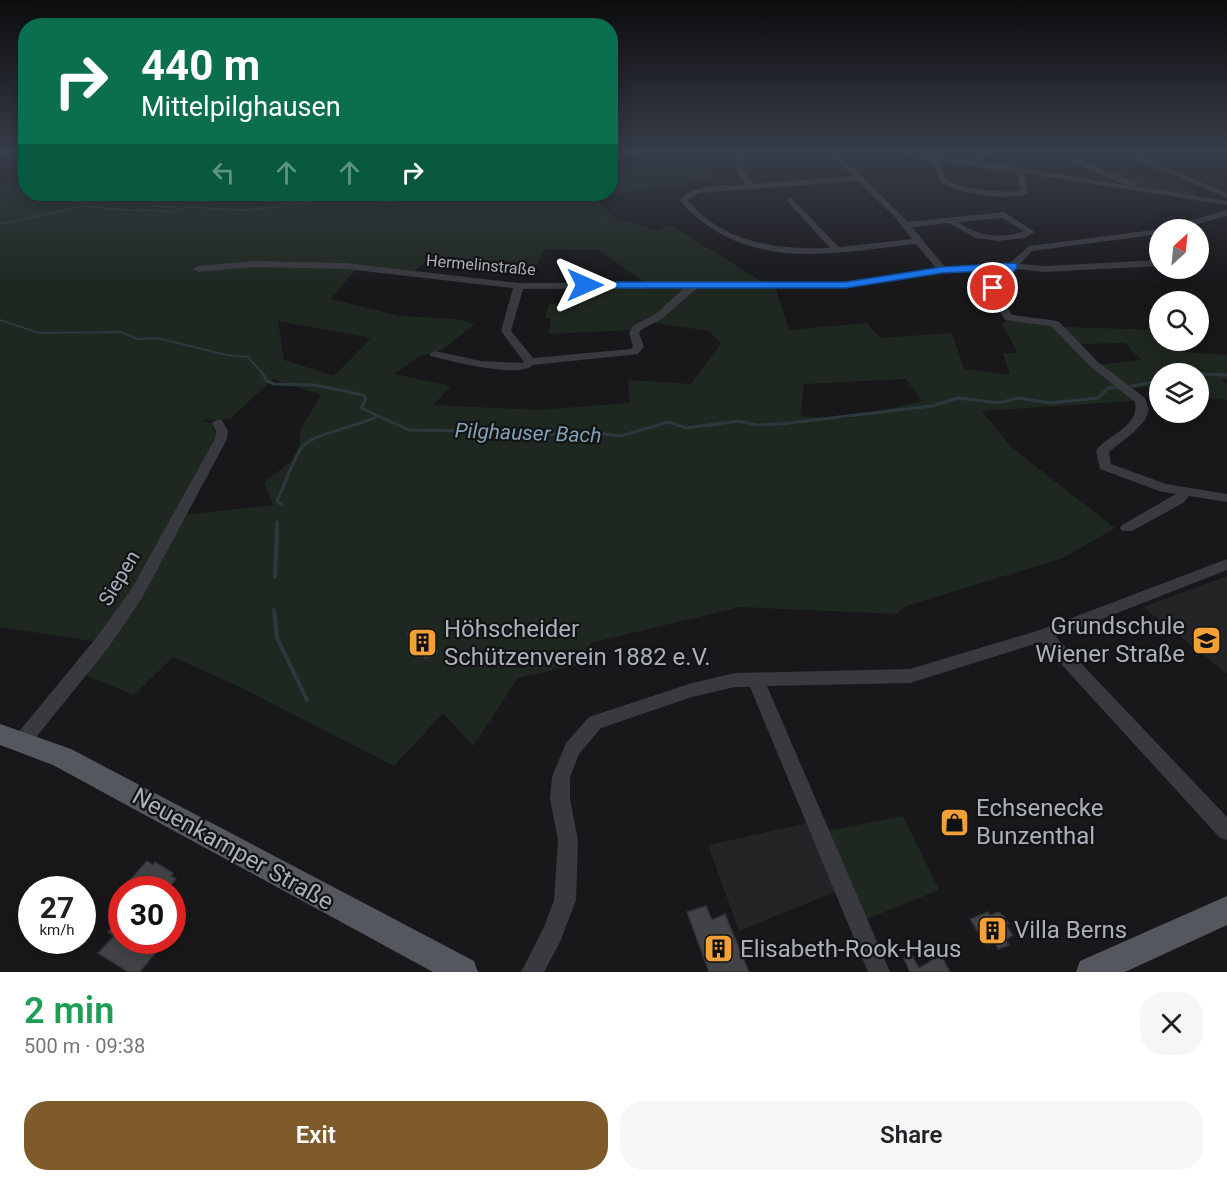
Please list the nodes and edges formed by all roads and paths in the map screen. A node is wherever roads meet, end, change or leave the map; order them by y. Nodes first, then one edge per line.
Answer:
1 (686, 196) edge
2 (878, 196) edge
3 (1180, 196) edge
4 (791, 200) dead end
5 (1214, 201) junction
6 (1227, 203) edge
7 (1227, 213) edge
8 (1205, 219) edge
9 (950, 221) junction
10 (906, 225) junction
11 (1149, 232) edge
12 (918, 241) junction
13 (835, 248) junction
14 (1149, 264) edge
15 (1014, 266) junction
16 (198, 269) dead end
17 (942, 270) junction
18 (696, 285) junction
19 (519, 286) junction
20 (435, 354) dead end
21 (530, 362) junction
22 (218, 423) dead end
23 (1186, 492) junction
24 (1227, 498) edge
25 (1127, 528) dead end
26 (1227, 564) edge
27 (1044, 635) junction
28 (755, 678) junction
29 (12, 737) edge
30 (1227, 831) edge
31 (1227, 909) edge
32 (463, 972) edge
33 (532, 972) edge
34 (879, 972) edge
35 (1091, 972) edge

1 - 13 street
2 - 10 street
3 - 5 street
4 - 13 street
5 - 6 street
5 - 7 street
7 - 8 street
9 - 9 street
9 - 10 street
10 - 12 street
11 - 15 street
12 - 13 street
12 - 17 street
14 - 15 street, Hermelinstraße
15 - 17 street, Hermelinstraße
15 - 23 street
16 - 19 street, Hermelinstraße
17 - 18 street, Hermelinstraße
18 - 19 street, Hermelinstraße
18 - 21 street
19 - 21 street
20 - 21 street
22 - 29 street, Siepen
23 - 24 street
23 - 25 street
26 - 27 street
27 - 28 street
27 - 30 street
28 - 33 street
28 - 34 street
29 - 32 main road, Neuenkamper Straße
31 - 35 main road

